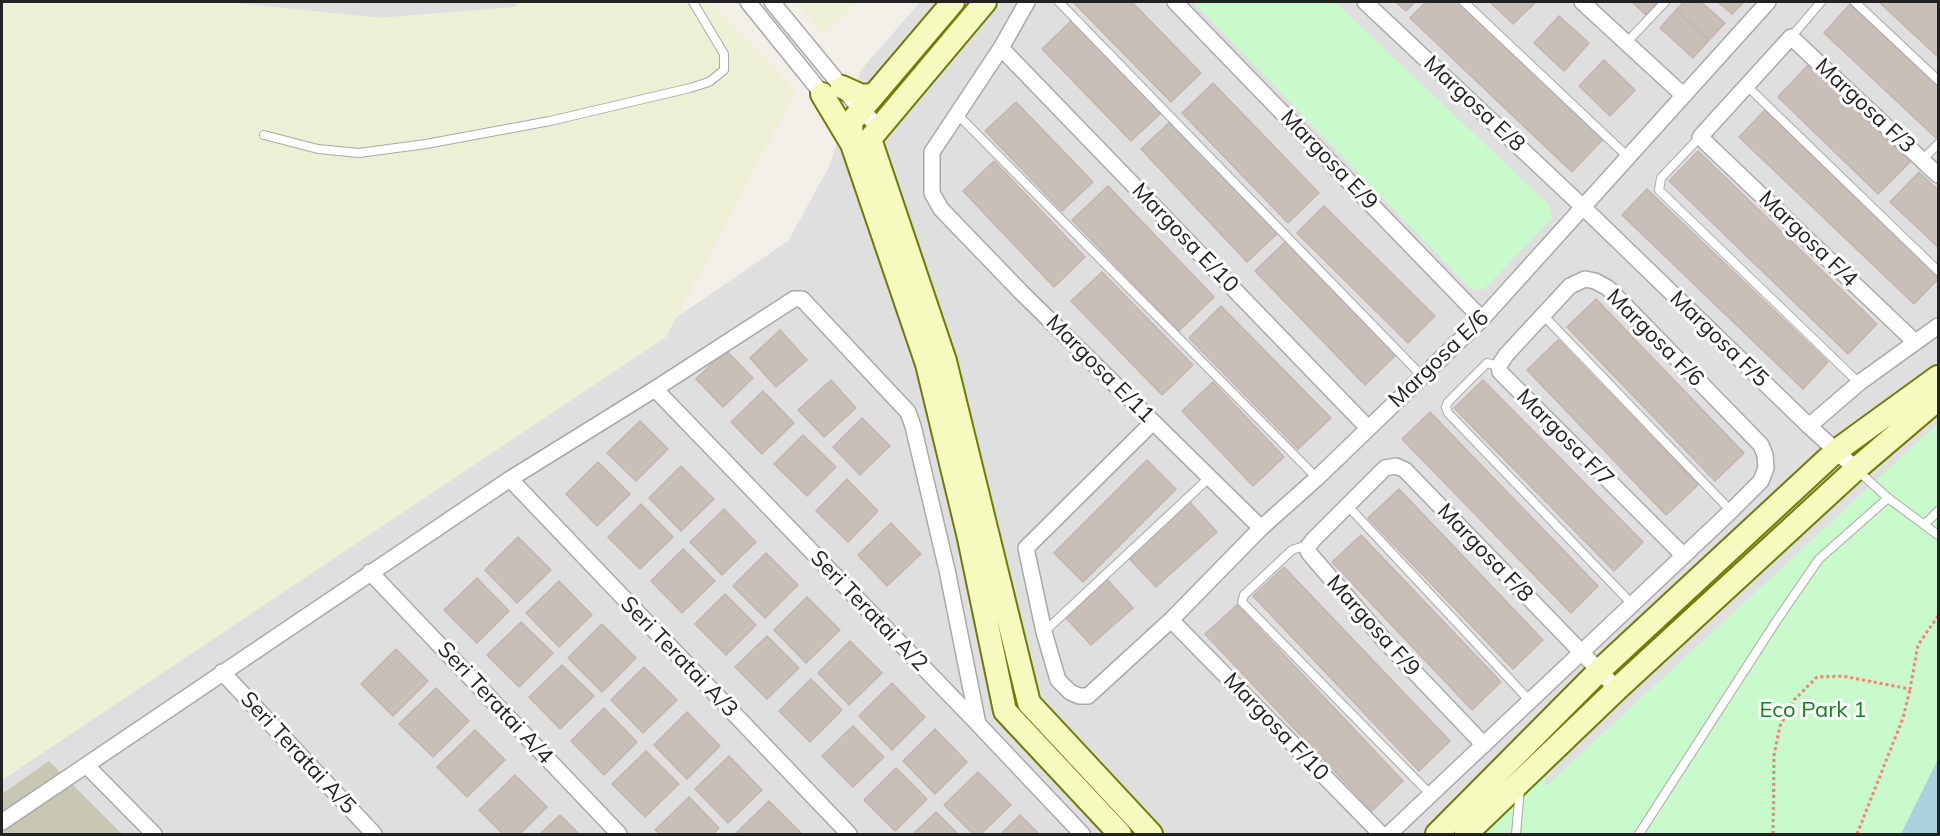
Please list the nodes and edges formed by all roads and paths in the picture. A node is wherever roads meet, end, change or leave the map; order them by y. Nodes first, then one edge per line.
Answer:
1 (693, 2) edge
2 (748, 2) edge
3 (772, 2) edge
4 (953, 2) edge
5 (985, 2) edge
6 (1027, 2) edge
7 (1059, 2) edge
8 (1175, 2) edge
9 (1365, 2) edge
10 (1464, 2) edge
11 (1582, 2) edge
12 (1665, 2) edge
13 (1768, 2) edge
14 (1821, 2) edge
15 (1855, 2) edge
16 (1791, 37) junction
17 (1627, 42) junction
18 (1001, 48) junction
19 (1938, 80) edge
20 (1746, 86) junction
21 (832, 91) junction
22 (1683, 95) junction
23 (861, 108) junction
24 (957, 114) junction
25 (264, 135) dead end
26 (867, 137) junction
27 (1700, 137) junction
28 (1938, 144) edge
29 (1627, 156) junction
30 (1922, 160) junction
31 (1938, 175) edge
32 (1583, 207) junction
33 (1938, 271) edge
34 (1543, 315) junction
35 (1482, 319) junction
36 (1938, 326) edge
37 (1915, 342) junction
38 (1499, 366) junction
39 (1423, 377) junction
40 (1938, 377) edge
41 (1859, 383) junction
42 (655, 389) junction
43 (1938, 399) edge
44 (1153, 422) junction
45 (1809, 426) junction
46 (1368, 428) junction
47 (1836, 451) junction
48 (1856, 469) junction
49 (1209, 478) junction
50 (1317, 478) junction
51 (510, 479) junction
52 (1888, 498) junction
53 (1347, 505) junction
54 (1731, 511) junction
55 (1938, 511) edge
56 (1924, 525) junction
57 (1261, 528) junction
58 (1938, 535) edge
59 (1307, 548) junction
60 (1683, 555) junction
61 (370, 572) junction
62 (1632, 604) junction
63 (1938, 616) edge
64 (1171, 620) junction
65 (1044, 632) junction
66 (1581, 651) junction
67 (1600, 670) junction
68 (222, 672) junction
69 (1617, 689) junction
70 (1910, 689) junction
71 (1530, 701) junction
72 (978, 724) junction
73 (1048, 724) junction
74 (1032, 740) junction
75 (1484, 745) junction
76 (86, 765) junction
77 (1521, 782) junction
78 (1431, 795) junction
79 (1136, 818) junction
80 (2, 822) edge
81 (154, 834) edge
82 (374, 834) edge
83 (619, 834) edge
84 (849, 834) edge
85 (1082, 834) edge
86 (1119, 834) edge
87 (1151, 834) edge
88 (1381, 834) edge
89 (1389, 834) edge
90 (1437, 834) edge
91 (1466, 834) edge
92 (1516, 834) edge
93 (1639, 834) edge
94 (1773, 834) edge
95 (1857, 834) edge

1 - 25 lane
2 - 21 street
3 - 21 street
4 - 23 street
5 - 26 street
6 - 18 street
7 - 39 lane
8 - 35 street, Margosa E/9
9 - 32 street, Margosa E/8
10 - 29 lane
11 - 17 street
12 - 17 lane
13 - 22 street, Margosa E/6
14 - 16 lane
15 - 19 lane
16 - 20 street
16 - 30 street, Margosa F/3
17 - 22 street
18 - 24 street
18 - 46 street, Margosa E/10
20 - 27 street
20 - 33 lane
21 - 23 street
21 - 23 street
21 - 26 street
22 - 29 street, Margosa E/6
23 - 26 street
23 - 26 street
24 - 44 street, Margosa E/11
24 - 50 lane
26 - 73 street
26 - 74 street
27 - 37 street, Margosa F/4
27 - 41 lane
28 - 30 lane
29 - 32 street, Margosa E/6
30 - 31 street, Margosa F/3
32 - 35 street, Margosa E/6
32 - 45 street, Margosa F/5
34 - 38 street
34 - 54 lane
34 - 54 street, Margosa F/6
35 - 39 street, Margosa E/6
36 - 37 street
37 - 41 street
38 - 60 street, Margosa F/7
38 - 62 lane
39 - 46 street, Margosa E/6
40 - 47 street
41 - 45 street
42 - 51 street
42 - 72 street, Seri Teratai A/2
42 - 72 street
43 - 48 street
44 - 49 street, Margosa E/11
44 - 65 street
45 - 47 street, Margosa F/5
46 - 50 street, Margosa E/6
47 - 48 street, Margosa F/5
47 - 67 street
48 - 52 lane
48 - 69 street
49 - 57 street, Margosa E/11
49 - 65 lane
50 - 57 street, Margosa E/6
51 - 61 street
51 - 84 street, Seri Teratai A/3
52 - 56 lane
52 - 93 lane
53 - 59 street
53 - 66 street, Margosa F/8
53 - 71 lane
54 - 60 street
55 - 56 lane
56 - 58 lane
57 - 64 street, Margosa E/6
59 - 75 street, Margosa F/9
59 - 78 lane
60 - 62 street
61 - 68 street
61 - 83 street, Seri Teratai A/4
62 - 66 street
63 - 70 path
64 - 65 street, Margosa E/6
64 - 88 street, Margosa F/10
66 - 67 street, Margosa F/8
66 - 71 street
67 - 69 street, Margosa F/8
67 - 90 street
68 - 76 street
68 - 82 street, Seri Teratai A/5
69 - 77 street
70 - 94 path
70 - 95 path
71 - 75 street
72 - 85 street, Seri Teratai A/2
73 - 74 street
73 - 79 street
74 - 86 street
75 - 78 street
76 - 80 street
76 - 81 street
77 - 91 street
77 - 92 lane
78 - 89 street
79 - 86 street
79 - 87 street

